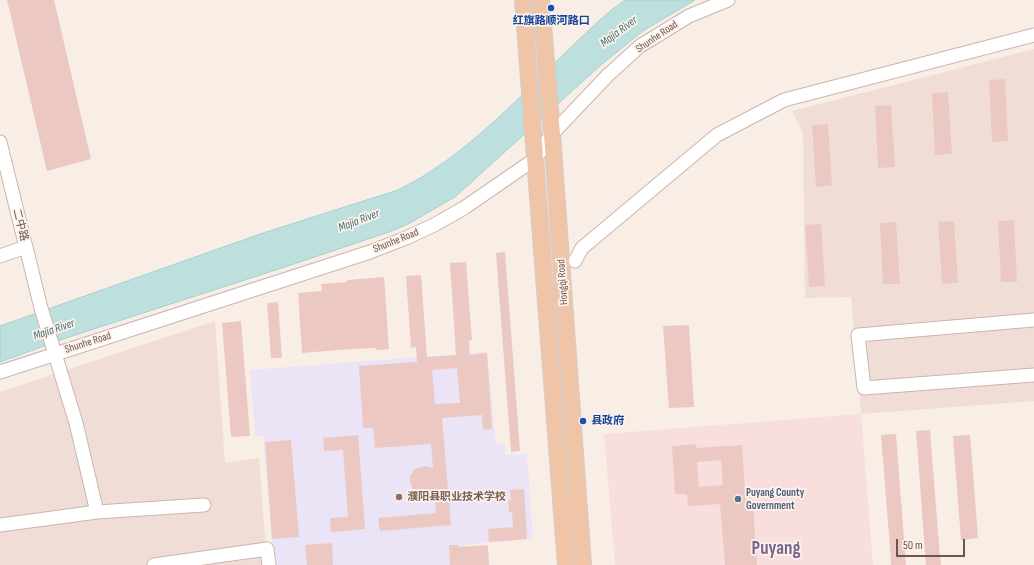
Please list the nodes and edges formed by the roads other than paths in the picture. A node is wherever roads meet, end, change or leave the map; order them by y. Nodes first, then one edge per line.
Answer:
1 (523, 0) edge
2 (541, 0) edge
3 (728, 0) edge
4 (1034, 35) edge
5 (552, 127) junction
6 (0, 142) edge
7 (535, 159) junction
8 (26, 247) junction
9 (0, 256) edge
10 (575, 261) dead end
11 (1034, 320) edge
12 (54, 352) junction
13 (0, 372) edge
14 (570, 372) junction
15 (551, 374) junction
16 (1034, 375) edge
17 (204, 505) dead end
18 (97, 512) junction
19 (0, 525) edge
20 (154, 565) edge
21 (269, 565) edge
22 (566, 565) edge
23 (584, 565) edge

1 - 7 main road, Hongqi Road
2 - 5 main road, Hongqi Road
3 - 5 street, Shunhe Road
4 - 10 street
5 - 7 street, Shunhe Road
5 - 14 main road, Hongqi Road
6 - 8 street, 二中路
7 - 12 street, Shunhe Road
7 - 15 main road, Hongqi Road
8 - 9 street
8 - 12 street, 二中路
11 - 16 street
12 - 13 street, Shunhe Road
12 - 18 street, 二中路
14 - 15 main road
14 - 23 main road, Hongqi Road
15 - 22 main road, Hongqi Road
17 - 18 street
18 - 19 street
20 - 21 street

